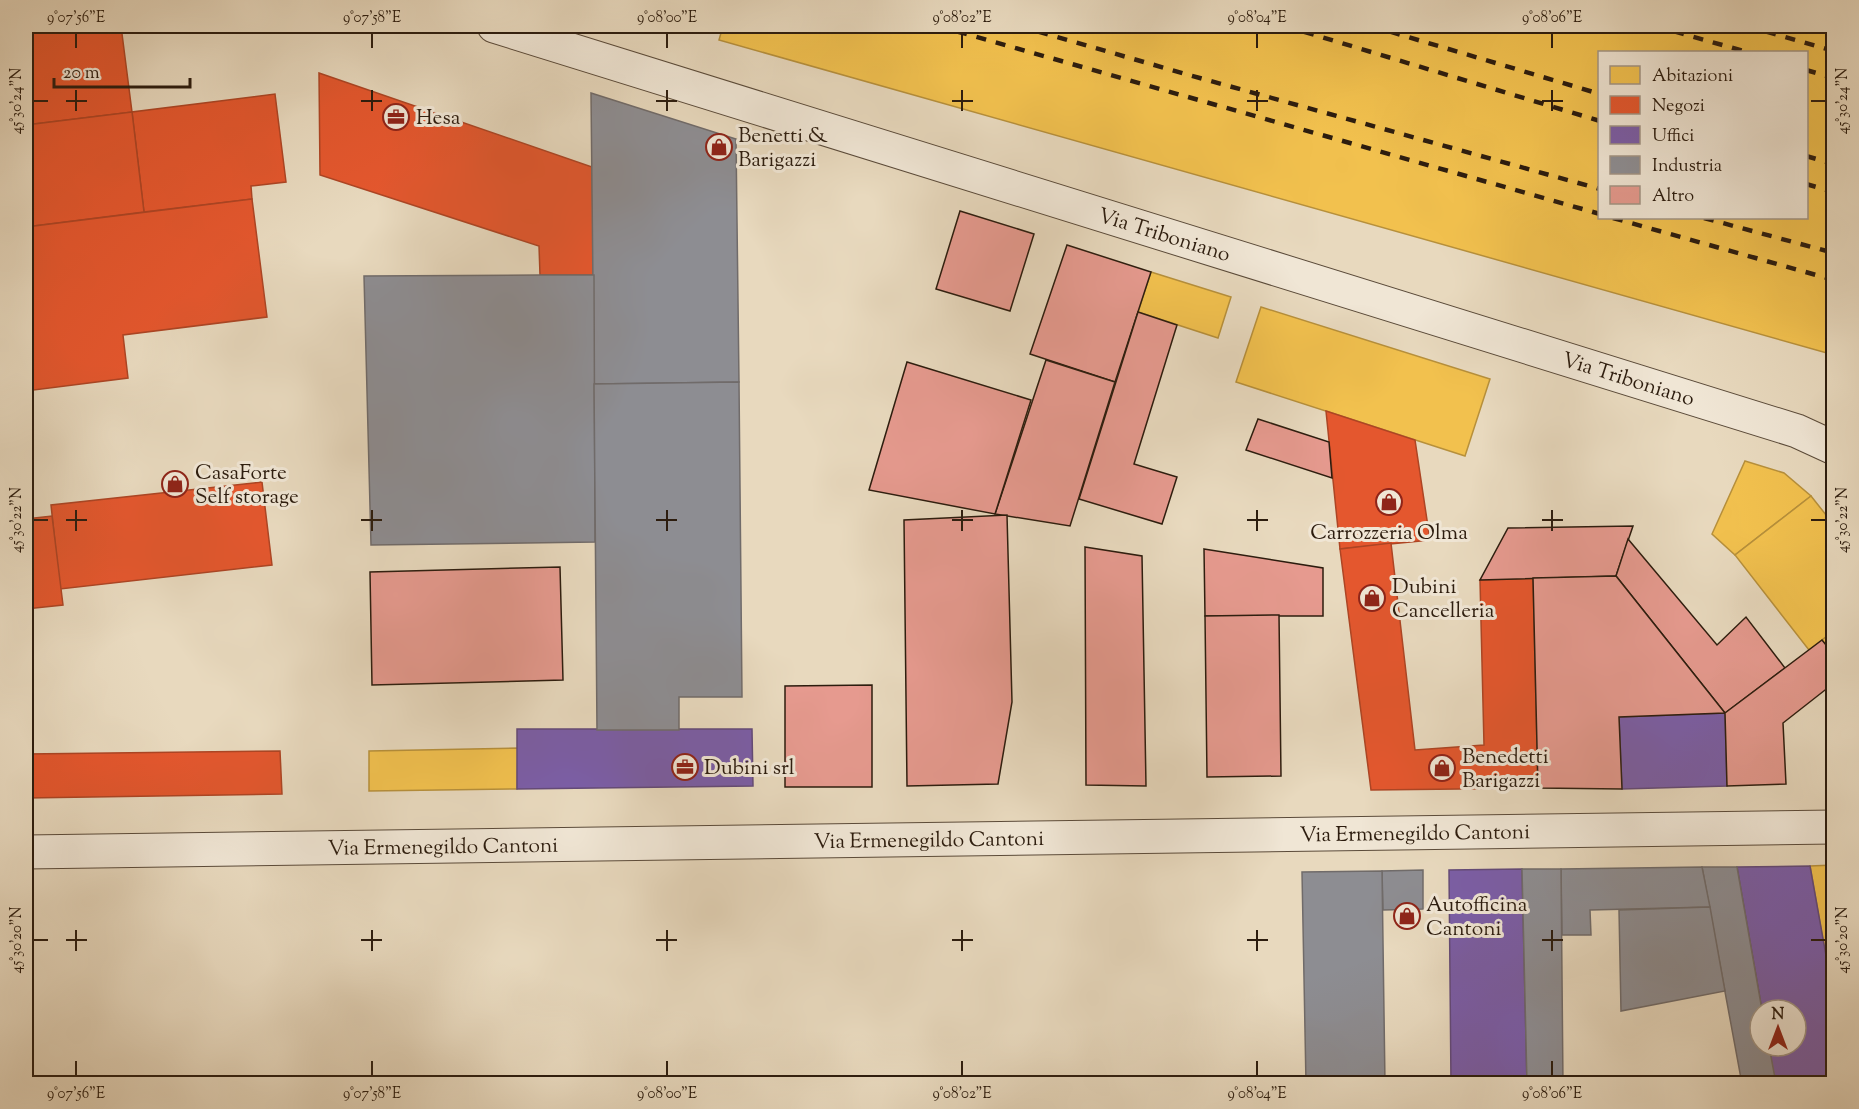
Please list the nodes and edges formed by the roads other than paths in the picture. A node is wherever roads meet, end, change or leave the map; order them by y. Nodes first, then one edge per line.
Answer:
1 (494, 26) edge
2 (1833, 448) edge
3 (1833, 827) edge
4 (26, 852) edge

1 - 2 street, Via Triboniano
3 - 4 street, Via Ermenegildo Cantoni

